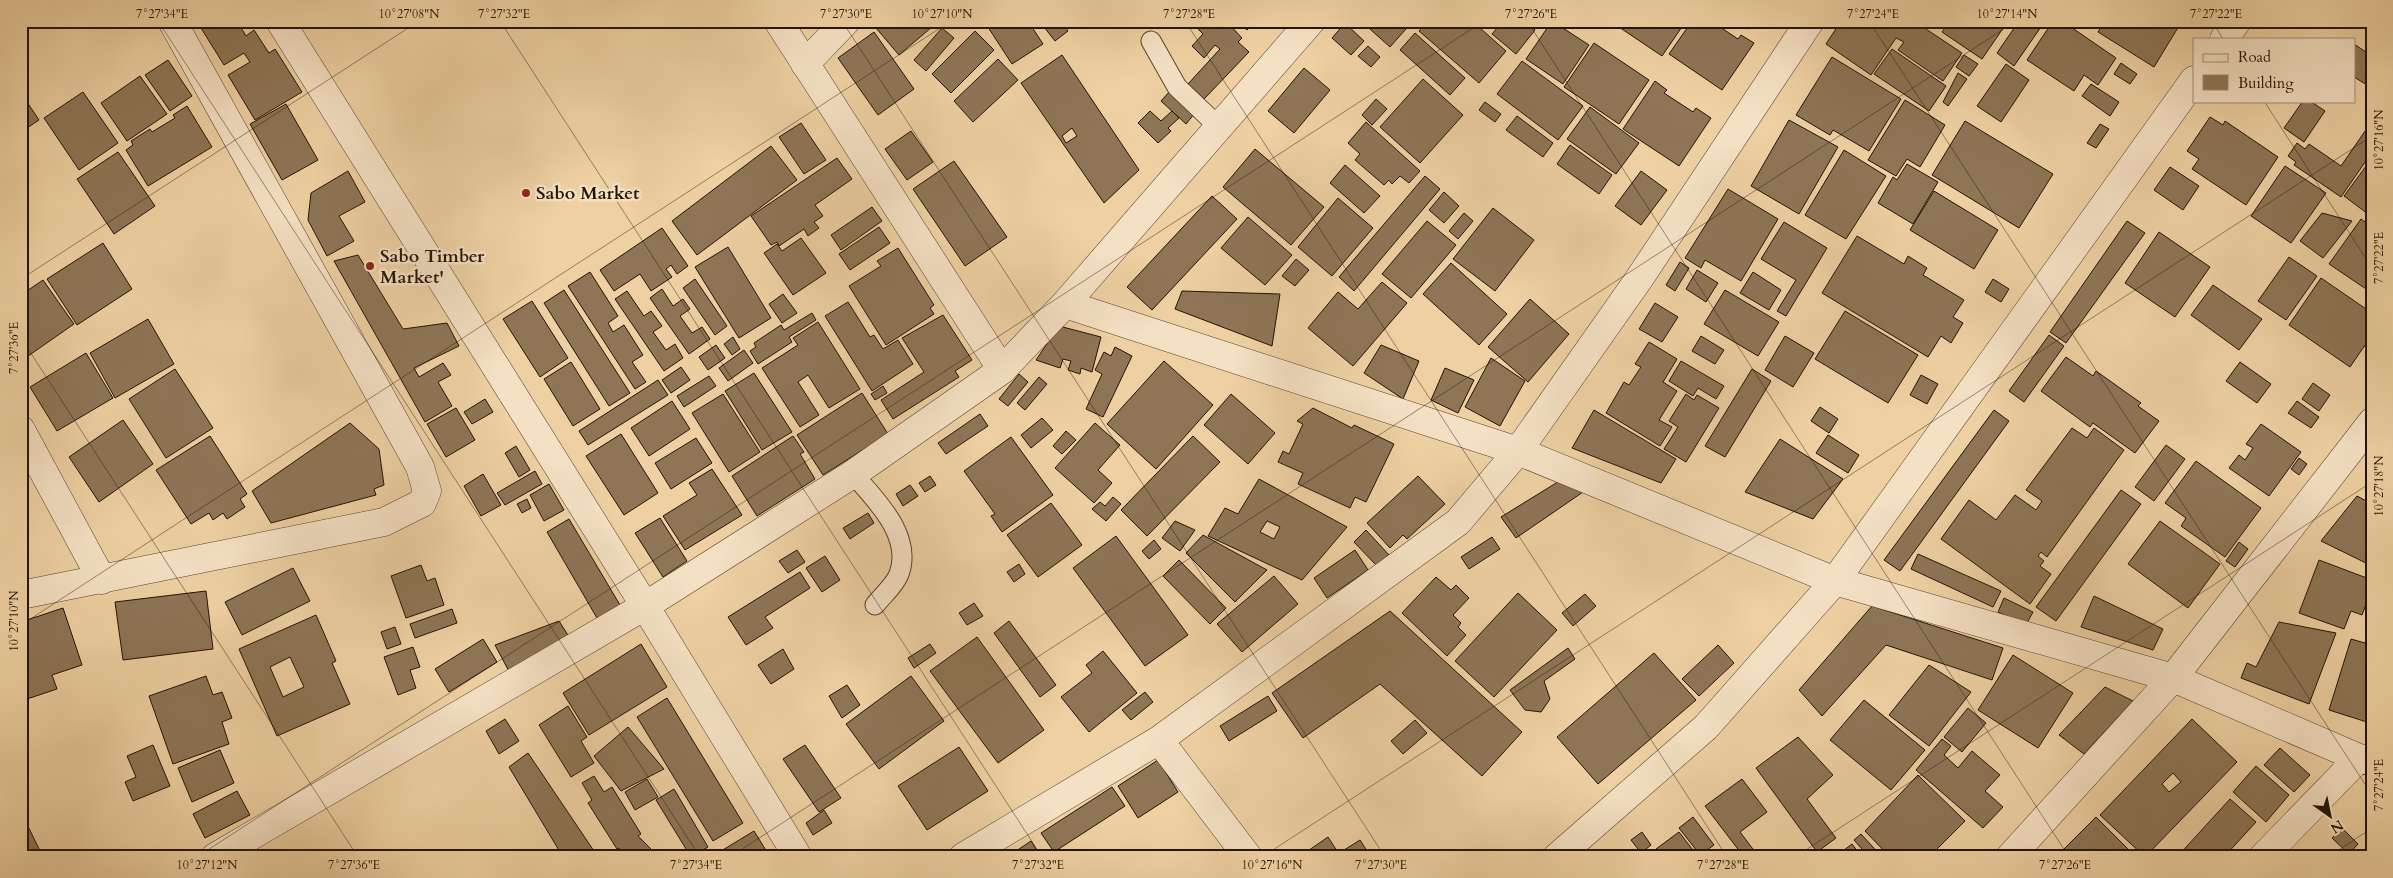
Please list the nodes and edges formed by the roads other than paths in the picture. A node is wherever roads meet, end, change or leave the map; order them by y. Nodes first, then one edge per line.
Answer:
1 (172, 21) edge
2 (280, 21) edge
3 (778, 21) edge
4 (846, 21) edge
5 (1311, 21) edge
6 (1810, 21) edge
7 (2236, 21) edge
8 (2225, 38) edge
9 (1151, 41) dead end
10 (804, 64) junction
11 (2193, 81) edge
12 (1219, 127) junction
13 (1066, 304) junction
14 (1002, 370) junction
15 (2372, 422) edge
16 (21, 430) edge
17 (1518, 451) junction
18 (853, 474) junction
19 (102, 580) junction
20 (1835, 581) junction
21 (21, 595) edge
22 (875, 605) dead end
23 (645, 606) junction
24 (2173, 678) junction
25 (1159, 740) junction
26 (2366, 760) edge
27 (215, 857) edge
28 (798, 857) edge
29 (963, 857) edge
30 (1248, 857) edge
31 (1557, 857) edge
32 (2010, 857) edge
33 (2263, 857) edge

1 - 19 street
2 - 23 street
3 - 10 street
4 - 10 street
5 - 12 street
6 - 17 street
7 - 8 street
9 - 12 lane
10 - 14 street
11 - 20 street
12 - 13 street
13 - 14 street
13 - 17 street
14 - 18 street
15 - 24 street
16 - 19 street
17 - 20 street
17 - 25 street
18 - 22 lane
18 - 23 street
19 - 21 street
20 - 24 street
20 - 31 street
23 - 27 street
23 - 28 street
24 - 26 street
24 - 32 street
25 - 29 street
25 - 30 street
26 - 33 street

